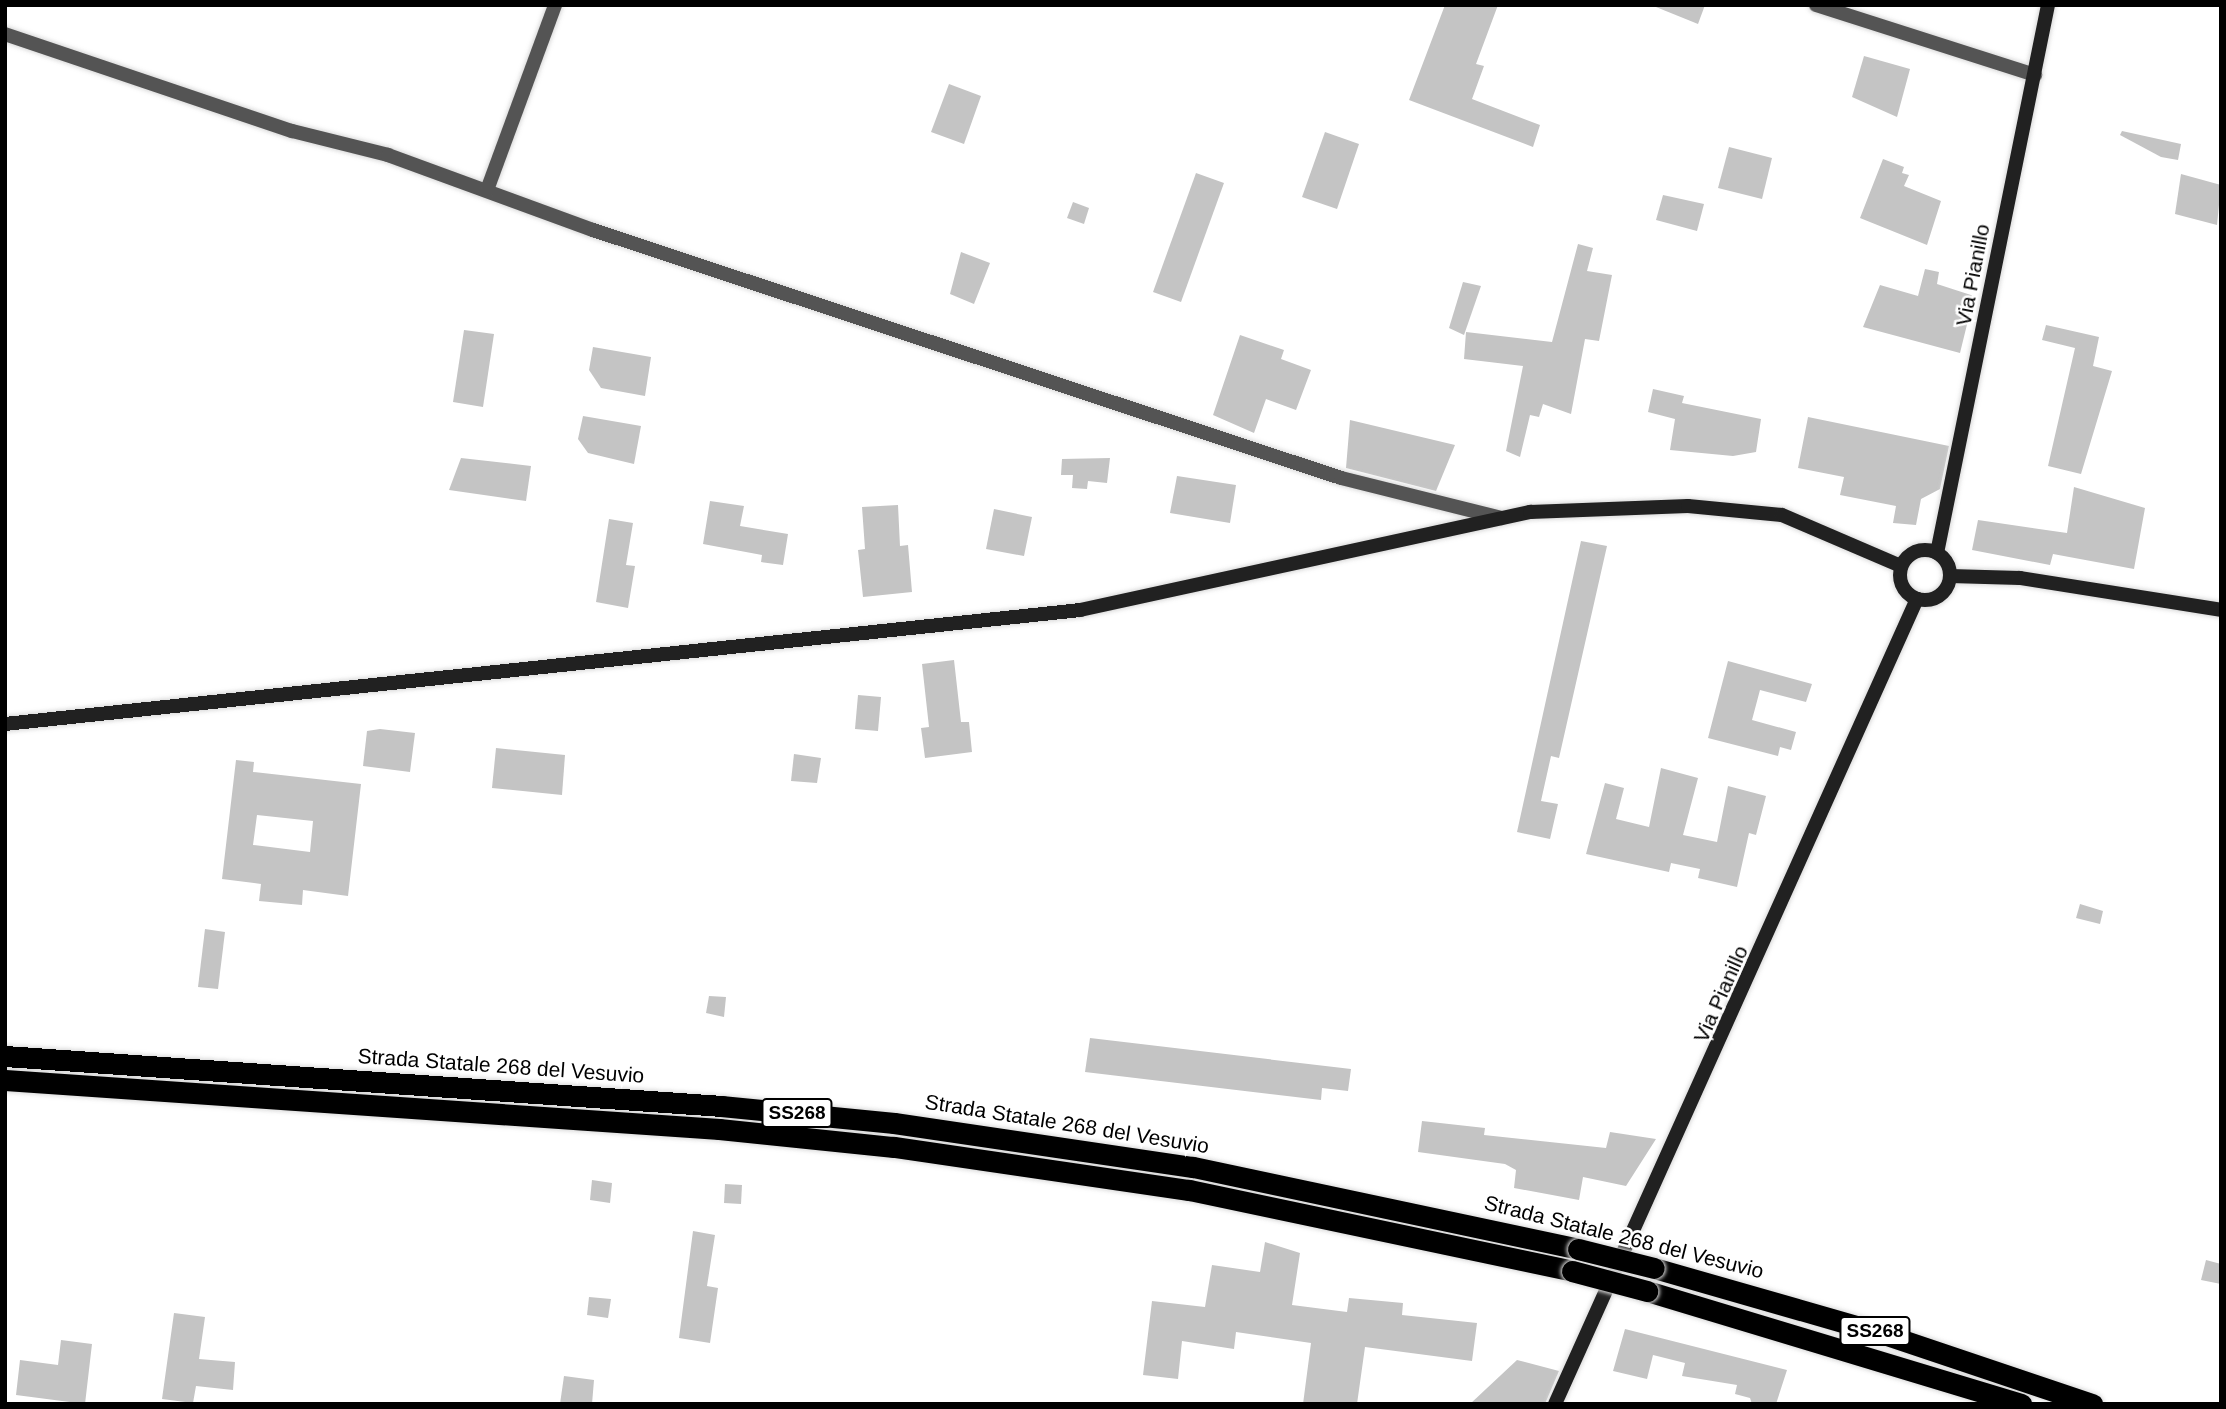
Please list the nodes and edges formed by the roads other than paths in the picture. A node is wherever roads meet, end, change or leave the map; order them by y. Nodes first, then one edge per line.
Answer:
1 (555, 5) edge
2 (1816, 5) edge
3 (2048, 5) edge
4 (5, 34) edge
5 (2035, 75) junction
6 (487, 190) junction
7 (1501, 518) junction
8 (1937, 553) junction
9 (1901, 566) junction
10 (1950, 576) junction
11 (1917, 599) junction
12 (2221, 610) edge
13 (5, 724) edge
14 (5, 1056) edge
15 (5, 1080) edge
16 (1555, 1404) edge
17 (2021, 1404) edge
18 (2092, 1404) edge

1 - 6 street
2 - 5 street
3 - 5 street, Via Pianillo
4 - 6 street
5 - 8 street, Via Pianillo
6 - 7 street
7 - 9 street
7 - 13 street
8 - 9 street
8 - 10 street
9 - 11 street
10 - 11 street
10 - 12 street
11 - 16 street, Via Pianillo
14 - 18 highway, Strada Statale 268 del Vesuvio / SS268, bridge
15 - 17 highway, SS268, bridge

